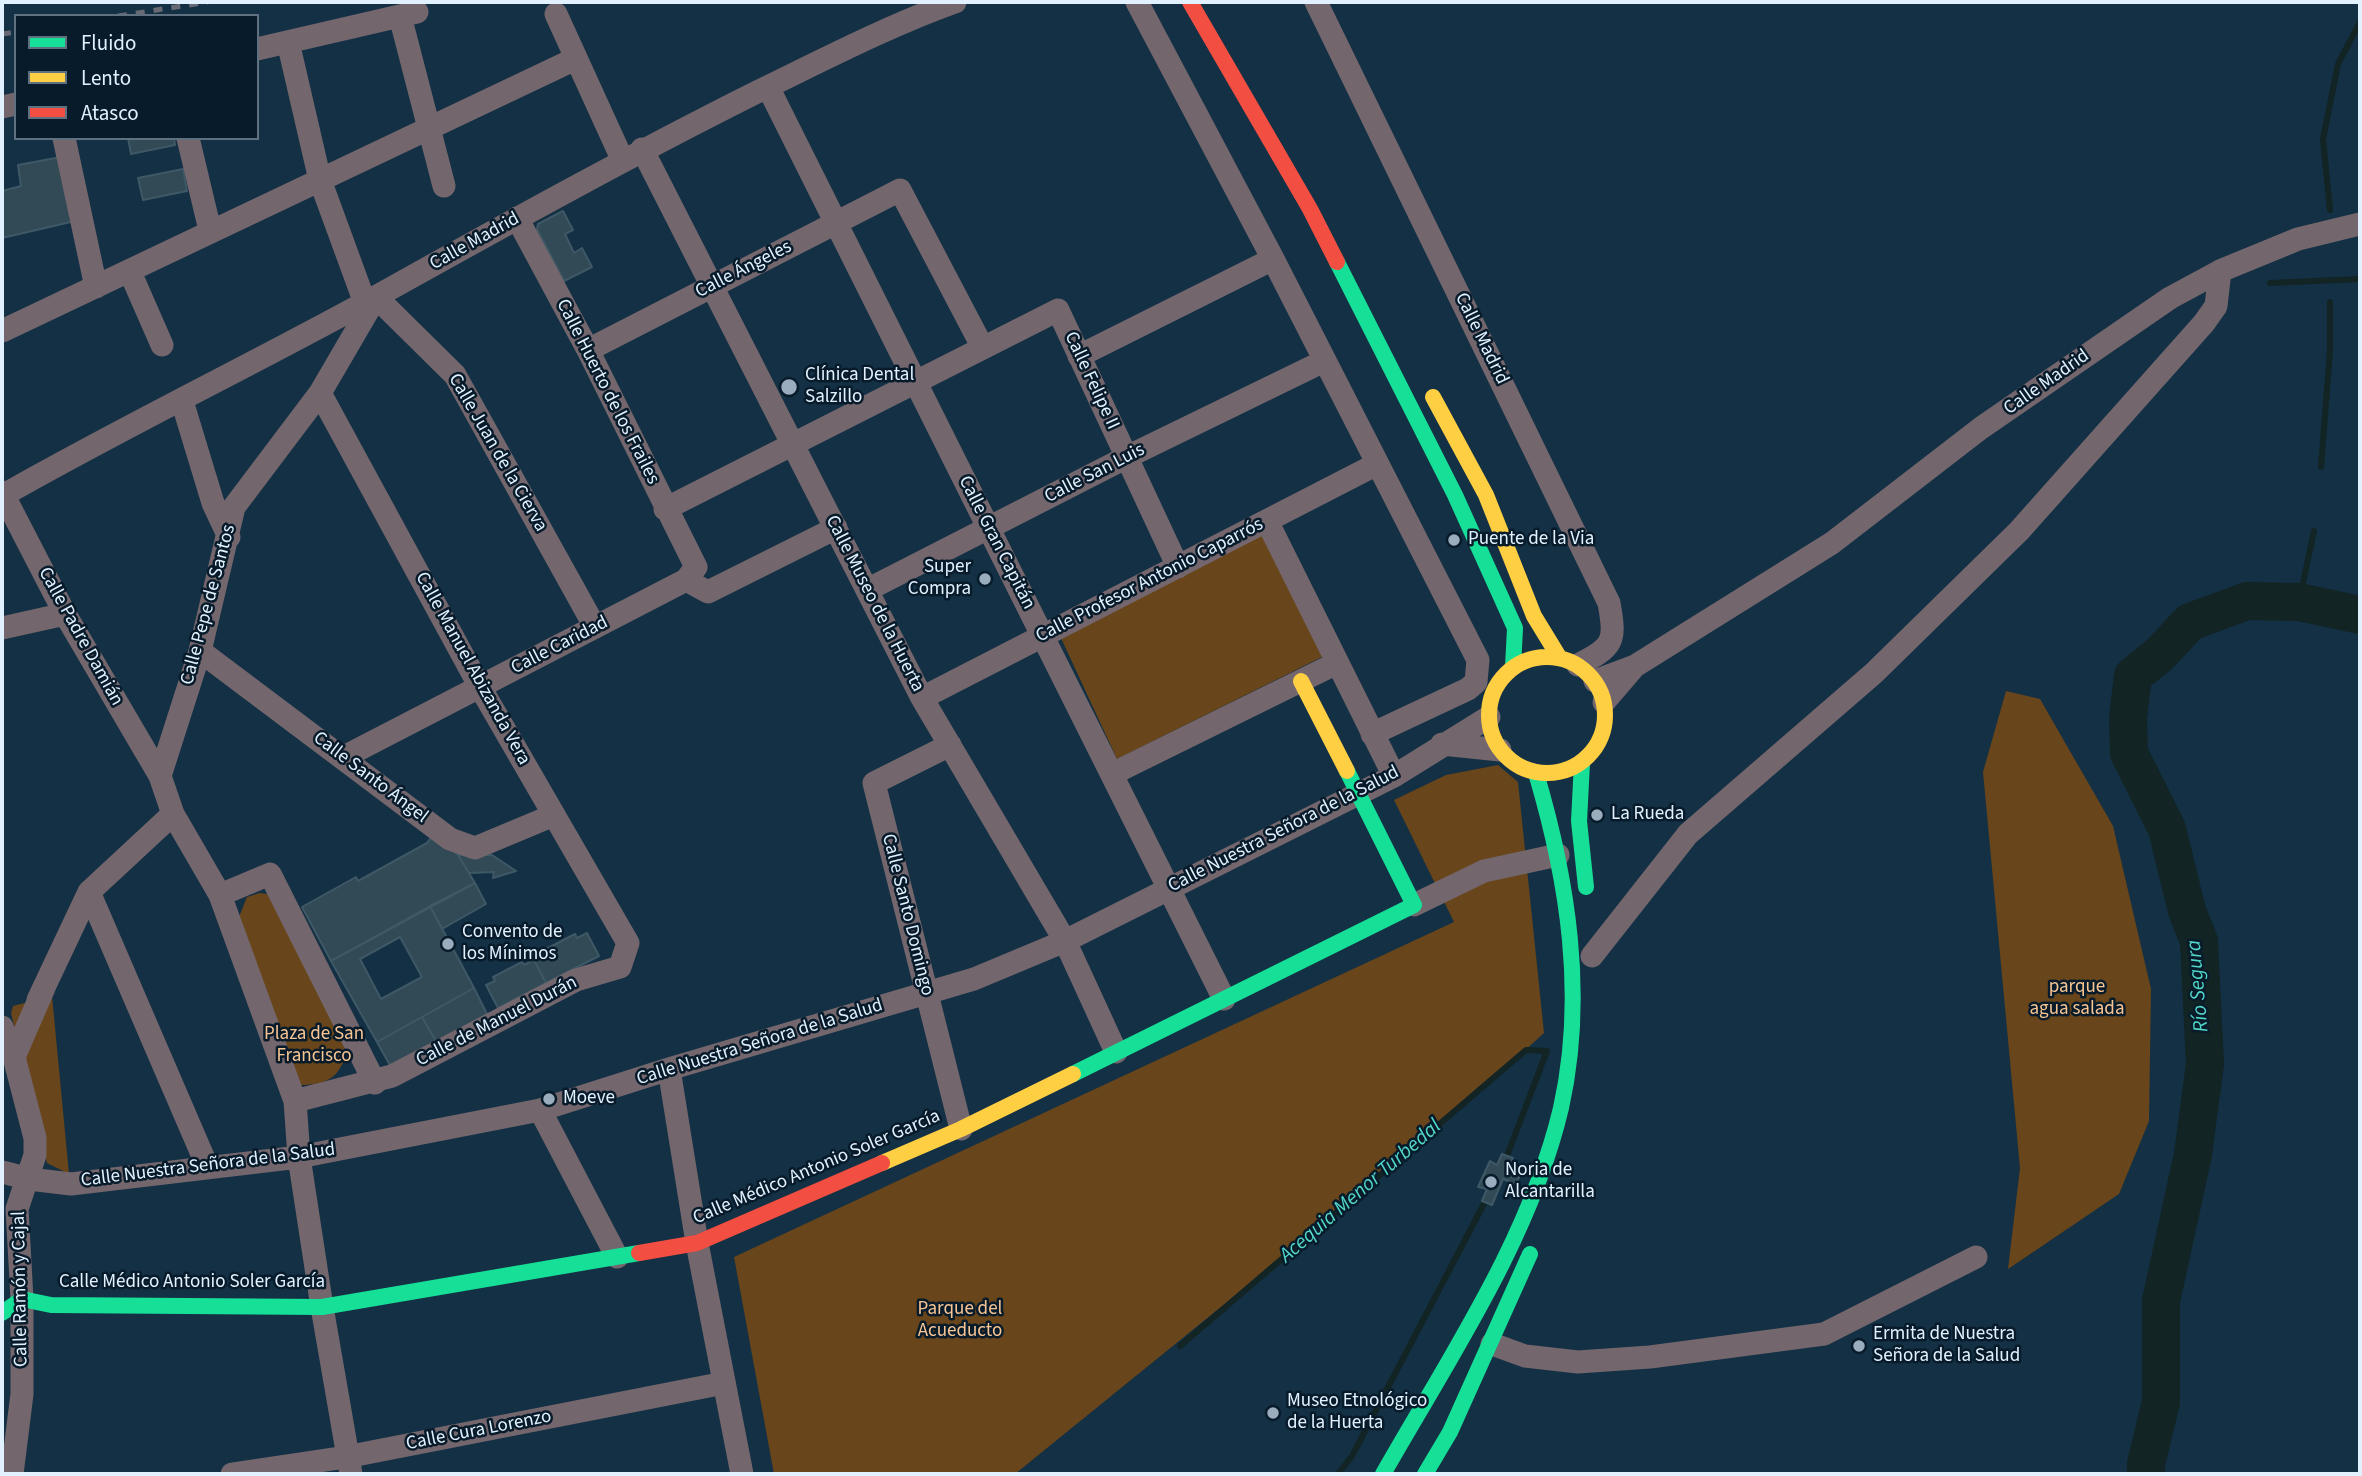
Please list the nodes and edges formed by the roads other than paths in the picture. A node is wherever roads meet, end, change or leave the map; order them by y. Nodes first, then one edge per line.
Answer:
1 (955, 2) edge
2 (1137, 2) edge
3 (1190, 2) edge
4 (1317, 2) edge
5 (555, 14) dead end
6 (289, 41) junction
7 (259, 48) edge
8 (575, 59) junction
9 (768, 87) junction
10 (430, 128) junction
11 (64, 140) edge
12 (188, 140) edge
13 (633, 155) junction
14 (320, 180) junction
15 (444, 186) dead end
16 (517, 218) junction
17 (836, 222) junction
18 (2360, 224) edge
19 (210, 230) junction
20 (1273, 259) junction
21 (2220, 271) junction
22 (130, 272) junction
23 (712, 286) junction
24 (96, 287) junction
25 (370, 300) junction
26 (2, 331) edge
27 (162, 345) dead end
28 (983, 348) junction
29 (588, 350) junction
30 (1079, 356) junction
31 (1324, 361) junction
32 (916, 382) junction
33 (1428, 387) dead end
34 (320, 393) junction
35 (181, 401) junction
36 (792, 445) junction
37 (1127, 457) junction
38 (1377, 464) junction
39 (2, 495) edge
40 (665, 509) junction
41 (1267, 521) junction
42 (989, 527) junction
43 (835, 528) junction
44 (229, 537) junction
45 (1178, 566) junction
46 (691, 574) junction
47 (867, 590) junction
48 (65, 614) junction
49 (595, 627) junction
50 (2, 628) edge
51 (1043, 636) junction
52 (200, 651) junction
53 (1569, 661) junction
54 (1337, 663) junction
55 (1513, 667) junction
56 (1301, 681) junction
57 (480, 687) junction
58 (1600, 692) junction
59 (922, 698) junction
60 (1489, 718) junction
61 (1372, 734) junction
62 (1442, 744) junction
63 (950, 745) junction
64 (1500, 750) junction
65 (344, 757) junction
66 (1582, 763) junction
67 (1536, 773) junction
68 (1112, 774) junction
69 (160, 776) junction
70 (1394, 776) junction
71 (1358, 794) junction
72 (173, 814) junction
73 (554, 814) junction
74 (1558, 855) junction
75 (1169, 889) junction
76 (89, 892) junction
77 (220, 895) junction
78 (1588, 901) dead end
79 (1414, 905) junction
80 (1065, 941) junction
81 (1592, 953) dead end
82 (620, 967) joint
83 (927, 993) junction
84 (1224, 999) junction
85 (2, 1031) edge
86 (1116, 1052) junction
87 (14, 1057) junction
88 (668, 1069) junction
89 (375, 1083) junction
90 (295, 1101) junction
91 (540, 1111) junction
92 (961, 1129) junction
93 (299, 1157) junction
94 (208, 1167) junction
95 (2, 1172) edge
96 (29, 1179) junction
97 (9, 1234) edge
98 (1536, 1241) dead end
99 (697, 1243) junction
100 (617, 1257) junction
101 (1976, 1257) dead end
102 (22, 1298) junction
103 (322, 1307) junction
104 (2, 1313) edge
105 (1492, 1344) junction
106 (724, 1383) junction
107 (349, 1466) edge
108 (12, 1474) edge
109 (232, 1474) edge
110 (742, 1474) edge
111 (1383, 1474) edge
112 (1424, 1474) edge

1 - 9 street, Calle Madrid
2 - 20 street
3 - 55 main road
4 - 53 street, Calle Madrid
5 - 8 street, Calle Museo de la Huerta
6 - 7 street
6 - 10 street
6 - 14 street
8 - 10 street
8 - 13 street, Calle Museo de la Huerta
9 - 13 street, Calle Madrid
9 - 17 street, Calle Gran Capitán
10 - 14 street
10 - 15 street
11 - 24 street
12 - 19 street
13 - 16 street, Calle Madrid
13 - 23 street, Calle Museo de la Huerta
14 - 19 street
14 - 25 street
16 - 25 street, Calle Madrid
16 - 29 street, Calle Huerto de los Frailes
17 - 23 street, Calle Ángeles
17 - 28 street, Calle Ángeles
17 - 32 street, Calle Gran Capitán
18 - 21 street, Calle Madrid
19 - 22 street
20 - 30 street
20 - 31 street
21 - 58 street, Calle Madrid
21 - 81 street
22 - 24 street
22 - 27 street
23 - 29 street, Calle Ángeles
23 - 36 street, Calle Museo de la Huerta
24 - 26 street
25 - 34 street, Calle Pepe de Santos
25 - 35 street, Calle Madrid
25 - 49 street, Calle Juan de la Cierva
28 - 30 street, Calle Felipe II
28 - 32 street
29 - 40 street, Calle Huerto de los Frailes
30 - 37 street, Calle Felipe II
31 - 37 street, Calle San Luis
31 - 38 street
32 - 36 street
32 - 42 street, Calle Gran Capitán
33 - 53 main road
34 - 44 street, Calle Pepe de Santos
34 - 57 street, Calle Manuel Abizanda Vera
35 - 39 street, Calle Madrid
35 - 44 street
36 - 40 street
36 - 43 street, Calle Museo de la Huerta
37 - 42 street, Calle San Luis
37 - 45 street, Calle Felipe II
38 - 41 street, Calle Profesor Antonio Caparrós
38 - 61 street
39 - 48 street, Calle Padre Damián
40 - 46 street, Calle Huerto de los Frailes
41 - 45 street, Calle Profesor Antonio Caparrós
41 - 54 street
42 - 47 street, Calle San Luis
42 - 51 street, Calle Gran Capitán
43 - 46 street
43 - 47 street, Calle Museo de la Huerta
44 - 52 street, Calle Pepe de Santos
45 - 51 street, Calle Profesor Antonio Caparrós
46 - 49 street, Calle Caridad
47 - 59 street, Calle Museo de la Huerta
48 - 50 street
48 - 69 street, Calle Padre Damián
49 - 57 street, Calle Caridad
51 - 59 street, Calle Profesor Antonio Caparrós
51 - 68 street, Calle Gran Capitán
52 - 65 street, Calle Santo Ángel
52 - 69 street, Calle Pepe de Santos
53 - 55 main road
53 - 58 main road
54 - 56 street
54 - 61 street
55 - 60 main road
56 - 68 street
56 - 71 main road
57 - 65 street, Calle Caridad
57 - 73 street, Calle Manuel Abizanda Vera
58 - 66 main road
59 - 63 street, Calle Museo de la Huerta
60 - 62 street, Calle Nuestra Señora de la Salud
60 - 64 main road
61 - 70 street
62 - 64 street
62 - 70 street, Calle Nuestra Señora de la Salud
63 - 80 street, Calle Museo de la Huerta
63 - 83 street, Calle Santo Domingo
64 - 67 main road
65 - 73 street, Calle Santo Ángel
66 - 67 main road
66 - 78 main road
67 - 74 main road
68 - 75 street, Calle Gran Capitán
69 - 72 street
70 - 71 street, Calle Nuestra Señora de la Salud
71 - 75 street, Calle Nuestra Señora de la Salud
71 - 79 main road
72 - 76 street
72 - 77 street
73 - 82 street, Calle Manuel Abizanda Vera
74 - 79 street
74 - 111 main road
75 - 80 street, Calle Nuestra Señora de la Salud
75 - 84 street, Calle Gran Capitán
76 - 87 street
76 - 94 street
77 - 89 street
77 - 90 street
79 - 84 main road, Calle Médico Antonio Soler García
80 - 83 street, Calle Nuestra Señora de la Salud
80 - 86 street, Calle Museo de la Huerta
82 - 89 street, Calle de Manuel Durán
83 - 88 street, Calle Nuestra Señora de la Salud
83 - 92 street, Calle Santo Domingo
84 - 86 main road, Calle Médico Antonio Soler García
85 - 87 street, Calle Ramón y Cajal
86 - 92 main road, Calle Médico Antonio Soler García
87 - 96 street, Calle Ramón y Cajal
88 - 91 street, Calle Nuestra Señora de la Salud
88 - 99 street
89 - 90 street, Calle de Manuel Durán
90 - 93 street
91 - 93 street, Calle Nuestra Señora de la Salud
91 - 100 street
92 - 99 main road, Calle Médico Antonio Soler García
93 - 94 street, Calle Nuestra Señora de la Salud
93 - 103 street
94 - 96 street, Calle Nuestra Señora de la Salud
95 - 96 street, Calle Nuestra Señora de la Salud
96 - 97 street, Calle Ramón y Cajal
97 - 102 street, Calle Ramón y Cajal
98 - 105 main road
99 - 100 main road, Calle Médico Antonio Soler García
99 - 106 street
100 - 103 main road, Calle Médico Antonio Soler García
101 - 105 street
102 - 103 main road, Calle Médico Antonio Soler García
102 - 104 main road
102 - 108 street, Calle Ramón y Cajal
103 - 107 street
105 - 112 main road
106 - 107 street, Calle Cura Lorenzo
106 - 110 street
107 - 109 street, Calle Cura Lorenzo

